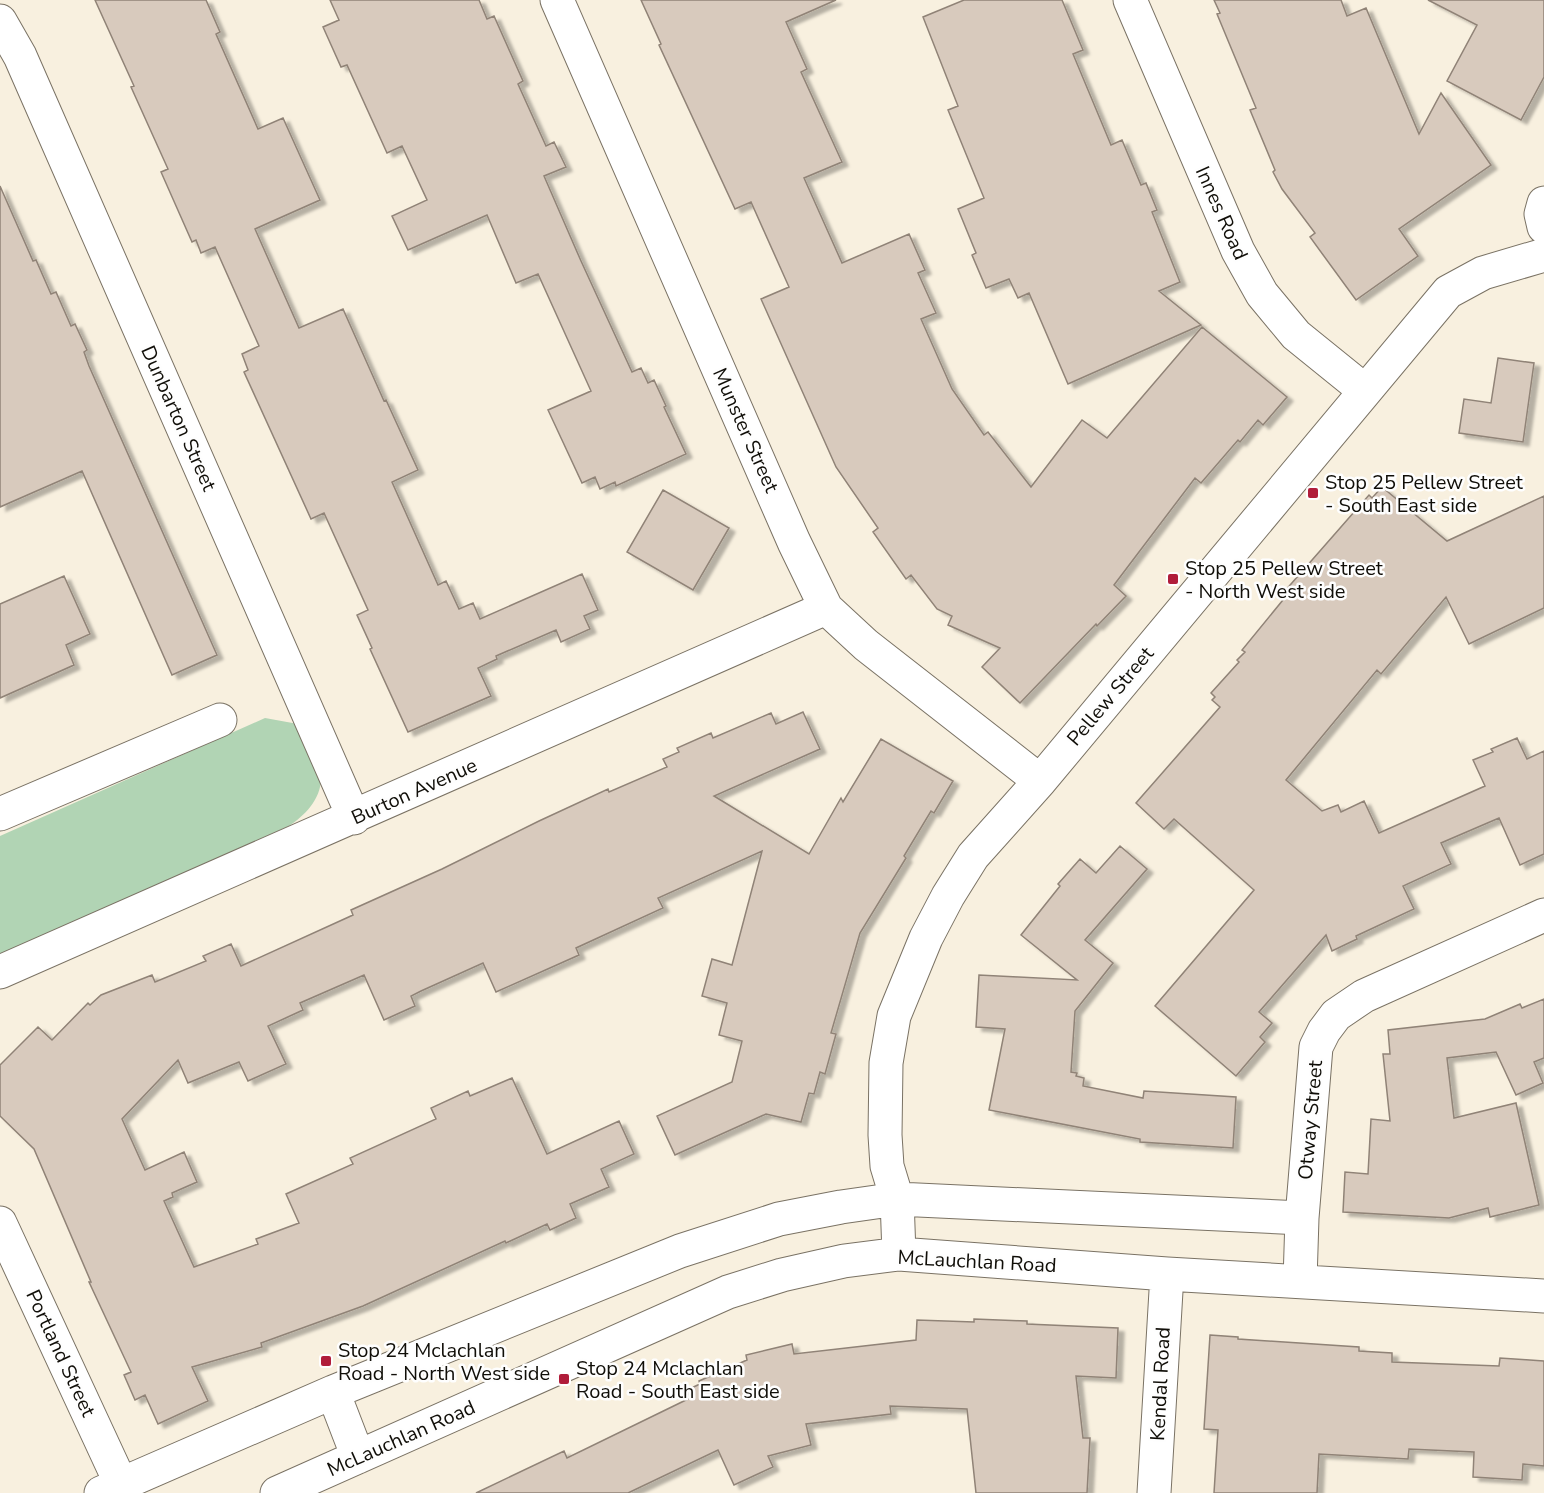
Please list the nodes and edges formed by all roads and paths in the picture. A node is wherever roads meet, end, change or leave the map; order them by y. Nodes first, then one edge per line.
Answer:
1 (557, 0) edge
2 (1130, 0) edge
3 (0, 21) edge
4 (1544, 203) edge
5 (1544, 227) edge
6 (1544, 255) edge
7 (1364, 390) junction
8 (826, 608) junction
9 (220, 720) dead end
10 (1040, 781) junction
11 (0, 814) edge
12 (354, 818) junction
13 (1544, 915) edge
14 (0, 972) edge
15 (897, 1199) junction
16 (1302, 1218) junction
17 (0, 1223) edge
18 (899, 1254) junction
19 (1167, 1274) junction
20 (1300, 1281) junction
21 (1544, 1296) edge
22 (333, 1392) junction
23 (358, 1457) junction
24 (111, 1488) edge
25 (277, 1493) edge
26 (1154, 1493) edge

1 - 8 street, Munster Street
2 - 7 street, Innes Road
3 - 12 street, Dunbarton Street
4 - 5 street
6 - 7 street, Pellew Street
7 - 10 street, Pellew Street
8 - 10 street, Munster Street
8 - 12 street, Burton Avenue
9 - 11 street
10 - 15 street, Pellew Street
12 - 14 street, Burton Avenue
13 - 16 street, Otway Street
15 - 16 street
15 - 18 street, Pellew Street
15 - 22 street
16 - 20 street, Otway Street
17 - 24 street, Portland Street
18 - 19 street, McLauchlan Road
18 - 23 street, McLauchlan Road
19 - 20 street, McLauchlan Road
19 - 26 street, Kendal Road
20 - 21 street, McLauchlan Road
22 - 23 street
22 - 24 street
23 - 25 street, McLauchlan Road

